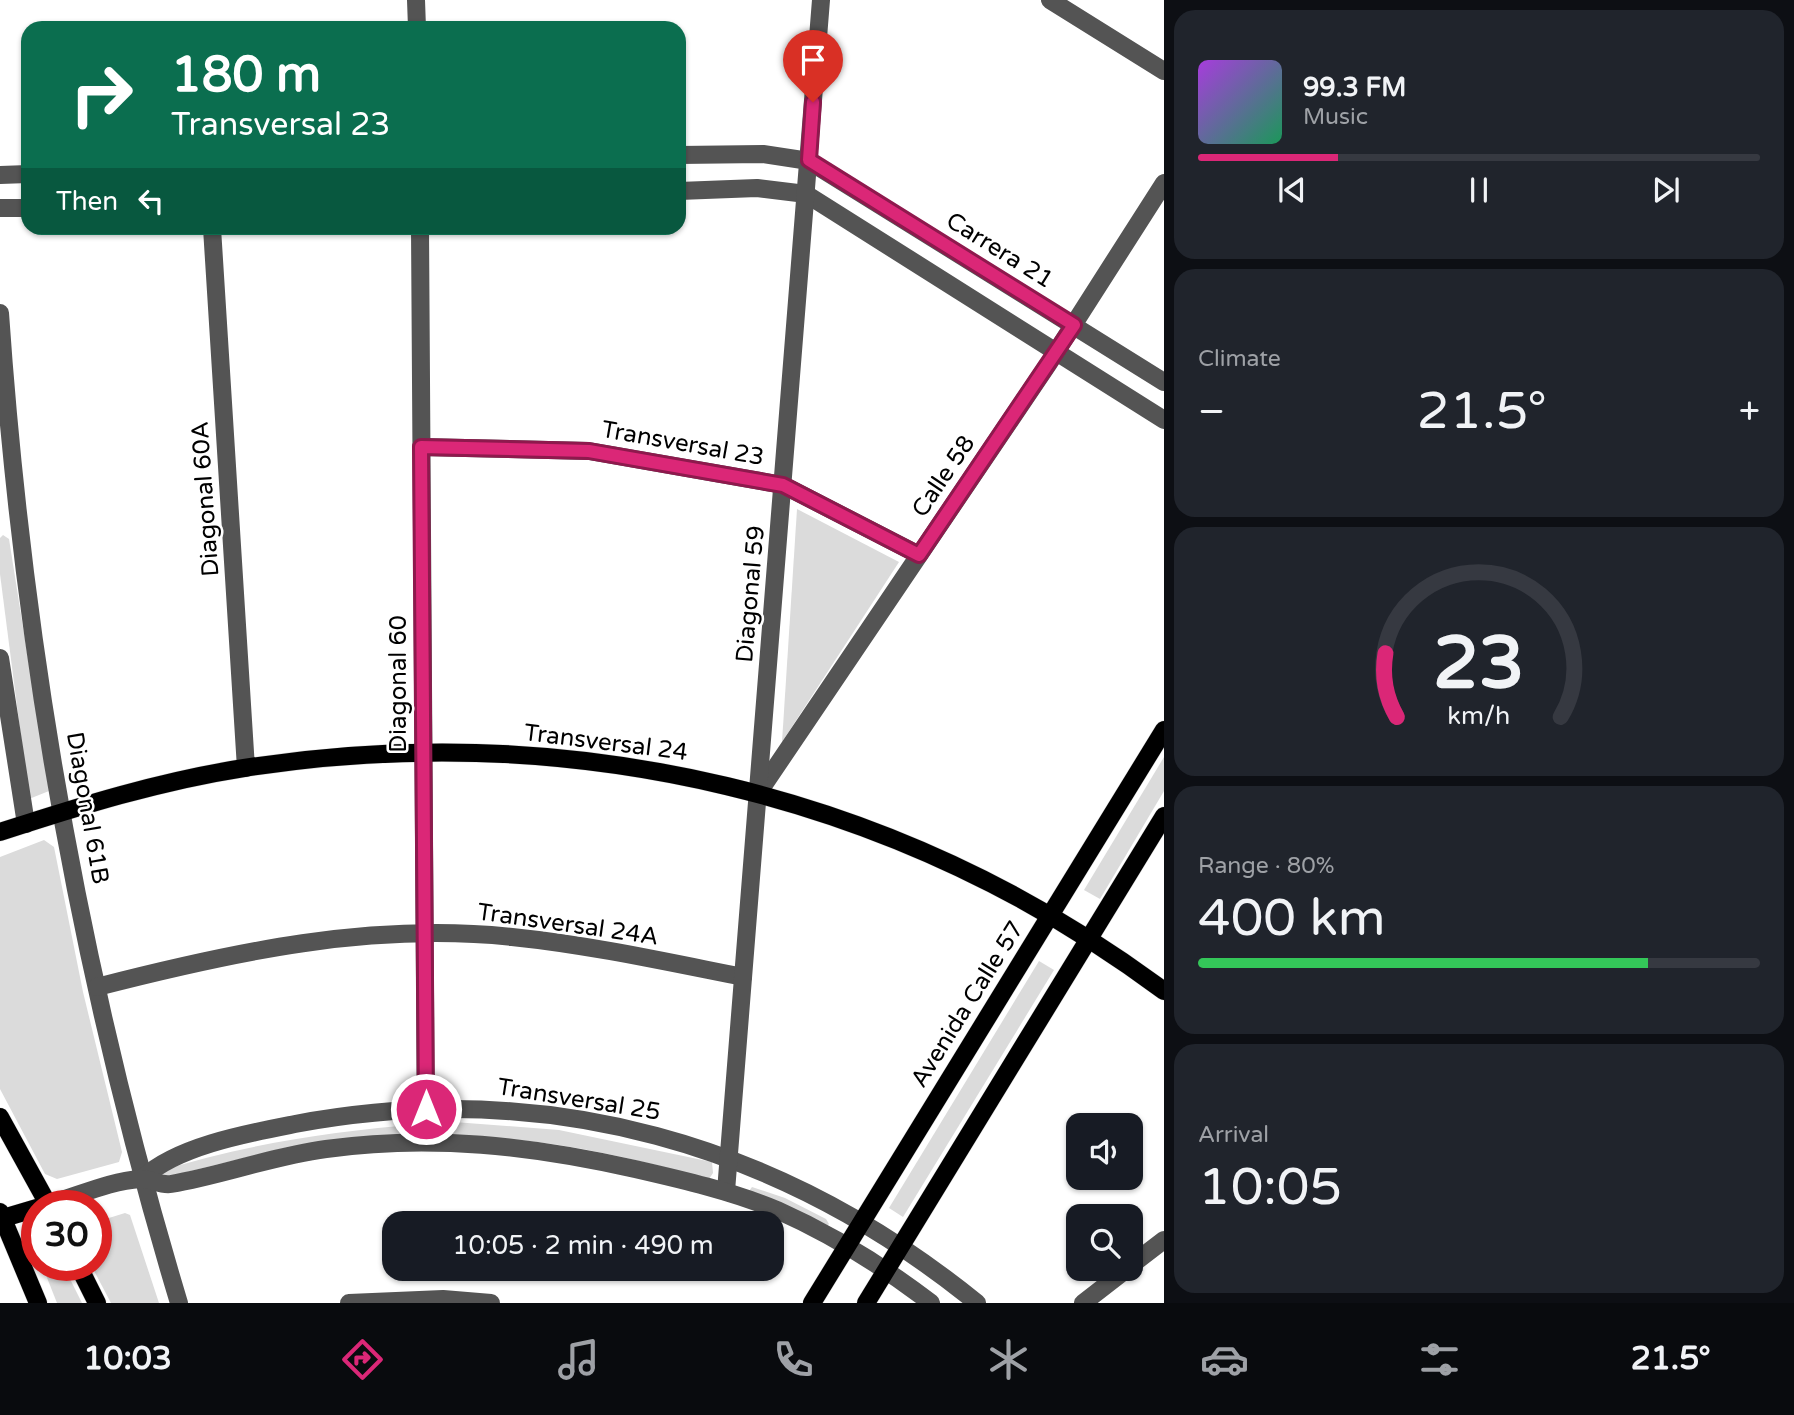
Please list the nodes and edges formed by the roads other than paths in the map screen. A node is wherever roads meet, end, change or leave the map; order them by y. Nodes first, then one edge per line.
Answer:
1 (416, 0) edge
2 (821, 0) edge
3 (1050, 0) edge
4 (417, 21) edge
5 (1164, 71) edge
6 (686, 155) edge
7 (809, 160) junction
8 (21, 174) edge
9 (0, 175) edge
10 (1164, 183) edge
11 (686, 191) edge
12 (806, 194) junction
13 (0, 208) edge
14 (21, 208) edge
15 (212, 235) edge
16 (420, 235) edge
17 (0, 313) edge
18 (1074, 325) junction
19 (1056, 353) junction
20 (1164, 382) edge
21 (1164, 420) edge
22 (421, 447) junction
23 (783, 485) junction
24 (8, 510) edge
25 (919, 555) junction
26 (0, 659) edge
27 (1164, 730) edge
28 (423, 753) junction
29 (246, 768) junction
30 (758, 793) junction
31 (62, 812) junction
32 (1164, 816) edge
33 (26, 824) junction
34 (0, 832) edge
35 (1050, 915) junction
36 (424, 934) junction
37 (1089, 938) junction
38 (743, 977) junction
39 (97, 987) junction
40 (1164, 991) edge
41 (426, 1109) junction
42 (0, 1116) edge
43 (426, 1141) junction
44 (729, 1157) junction
45 (143, 1178) junction
46 (37, 1190) edge
47 (101, 1190) edge
48 (726, 1191) junction
49 (21, 1212) edge
50 (1, 1217) edge
51 (863, 1221) junction
52 (1164, 1240) edge
53 (901, 1245) junction
54 (847, 1247) junction
55 (1143, 1256) edge
56 (886, 1270) junction
57 (86, 1281) edge
58 (1111, 1281) edge
59 (38, 1303) edge
60 (97, 1303) edge
61 (179, 1303) edge
62 (349, 1303) edge
63 (491, 1303) edge
64 (812, 1303) edge
65 (866, 1303) edge
66 (930, 1303) edge
67 (977, 1303) edge
68 (1083, 1303) edge

1 - 4 street
2 - 7 street, Diagonal 59
3 - 5 street
6 - 7 street
7 - 12 street, Diagonal 59
7 - 18 street, Carrera 21
8 - 9 street
10 - 18 street, Calle 58
11 - 12 street
12 - 19 street
12 - 23 street, Diagonal 59
13 - 14 street
15 - 29 street, Diagonal 60A
16 - 22 street, Diagonal 60
17 - 24 street, Diagonal 61B
18 - 19 street, Calle 58
18 - 20 street, Carrera 21
19 - 21 street
19 - 25 street, Calle 58
22 - 23 street, Transversal 23
22 - 28 street, Diagonal 60
23 - 25 street, Transversal 23
23 - 30 street, Diagonal 59
24 - 31 street, Diagonal 61B
25 - 30 street, Calle 58
26 - 33 street
27 - 35 main road, Avenida Calle 57
28 - 29 main road, Transversal 24
28 - 30 main road, Transversal 24
28 - 36 street, Diagonal 60
29 - 31 main road, Transversal 24
30 - 35 main road, Transversal 24
30 - 38 street, Diagonal 59
31 - 33 main road, Transversal 24
31 - 39 street, Diagonal 61B
32 - 37 main road
33 - 34 main road, Transversal 24
35 - 37 main road, Transversal 24
35 - 51 main road, Avenida Calle 57
36 - 38 street, Transversal 24A
36 - 39 street, Transversal 24A
36 - 41 street, Diagonal 60
37 - 40 main road, Transversal 24
37 - 53 main road
38 - 44 street, Diagonal 59
39 - 45 street, Diagonal 61B
41 - 43 street, Diagonal 60
41 - 44 street, Transversal 25
41 - 45 street, Transversal 25
42 - 46 main road
43 - 45 street, Transversal 25
43 - 48 street, Transversal 25
44 - 48 street, Diagonal 59
44 - 51 street, Transversal 25
45 - 47 street, Transversal 25
45 - 61 street, Diagonal 61B
48 - 54 street, Transversal 25
49 - 50 main road
50 - 59 main road
51 - 53 street, Transversal 25
51 - 54 main road, Avenida Calle 57
52 - 55 street
53 - 56 main road
53 - 67 street, Transversal 25
54 - 56 street, Transversal 25
54 - 64 main road, Avenida Calle 57
56 - 65 main road
56 - 66 street, Transversal 25
57 - 60 main road
58 - 68 street
62 - 63 street

